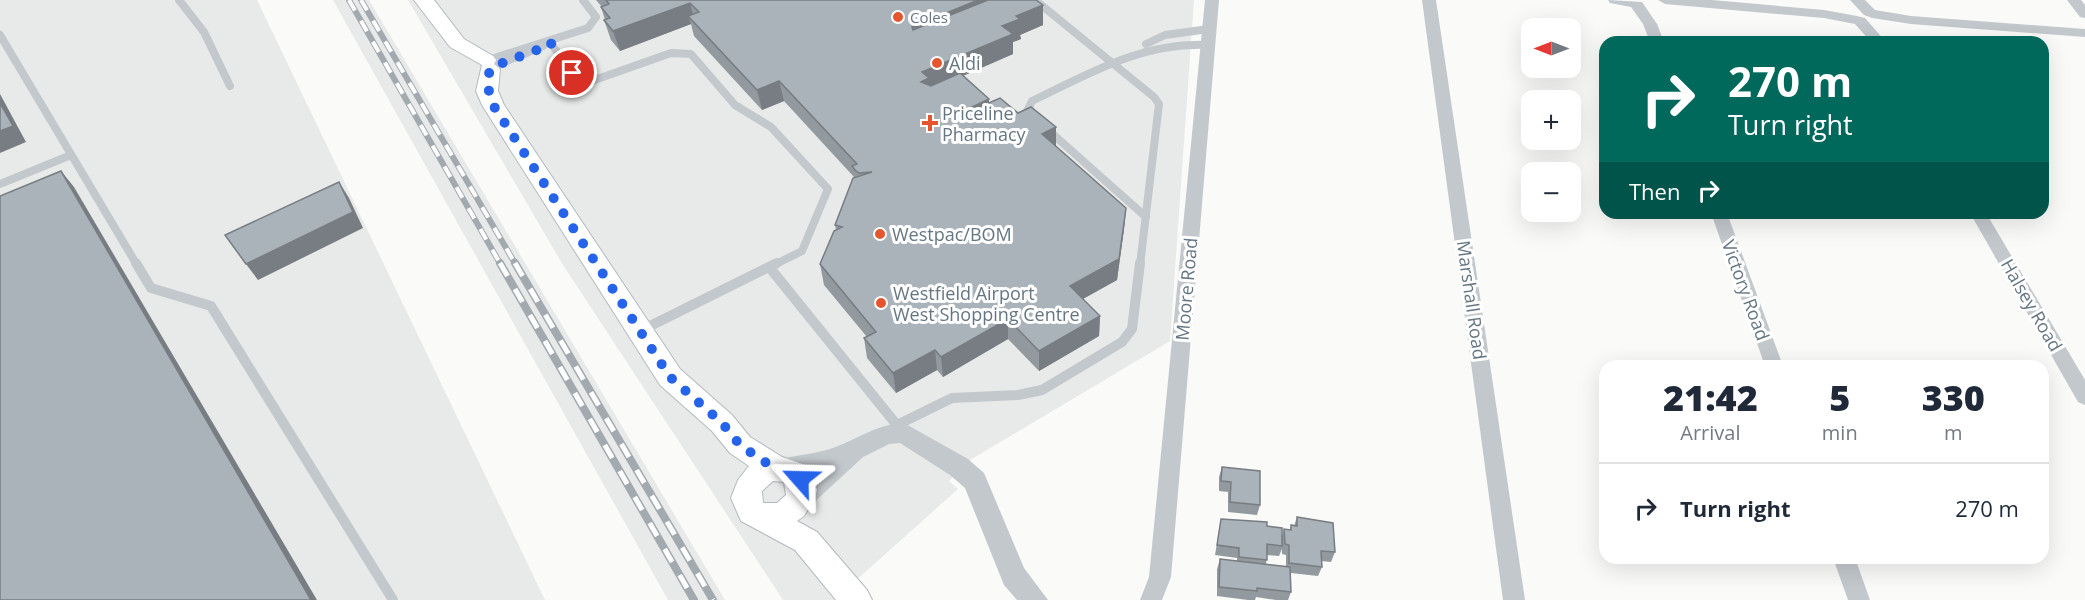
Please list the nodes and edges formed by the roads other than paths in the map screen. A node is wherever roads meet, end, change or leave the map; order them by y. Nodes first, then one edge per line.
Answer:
1 (179, 0) edge
2 (424, 0) edge
3 (583, 0) edge
4 (1035, 0) edge
5 (1212, 0) edge
6 (1429, 0) edge
7 (1615, 0) edge
8 (2074, 0) edge
9 (1646, 3) edge
10 (1862, 13) edge
11 (2085, 14) edge
12 (2085, 33) edge
13 (0, 35) edge
14 (1655, 36) edge
15 (1876, 36) edge
16 (1209, 37) junction
17 (550, 42) junction
18 (1126, 56) junction
19 (1113, 63) junction
20 (483, 66) junction
21 (230, 86) dead end
22 (71, 155) junction
23 (0, 184) edge
24 (1146, 217) junction
25 (1721, 219) edge
26 (1981, 219) edge
27 (770, 268) junction
28 (640, 330) junction
29 (1772, 360) edge
30 (2085, 397) edge
31 (900, 429) junction
32 (740, 445) junction
33 (854, 450) junction
34 (780, 469) junction
35 (800, 499) junction
36 (752, 506) junction
37 (806, 541) junction
38 (1846, 564) edge
39 (1160, 577) junction
40 (393, 600) edge
41 (856, 600) edge
42 (1034, 600) edge
43 (1152, 600) edge
44 (1164, 600) edge
45 (1514, 600) edge
46 (1859, 600) edge

1 - 21 lane
2 - 20 main road
3 - 17 lane
4 - 19 lane
5 - 16 street, Moore Road
6 - 45 street, Marshall Road
7 - 9 street
8 - 11 street
9 - 10 street
9 - 14 street
10 - 12 street
10 - 15 street
13 - 22 lane
16 - 18 lane
16 - 18 lane
16 - 39 street, Moore Road
17 - 20 lane
17 - 27 lane
18 - 19 lane
19 - 24 lane
19 - 24 lane
20 - 28 main road
22 - 23 lane
22 - 40 lane
24 - 31 lane
25 - 29 street, Victory Road
26 - 30 street, Halsey Road
27 - 28 lane
27 - 31 lane
28 - 32 main road
31 - 33 street
31 - 42 street
32 - 34 main road
32 - 36 main road
33 - 34 street
33 - 35 street
34 - 35 main road
34 - 36 main road
35 - 36 main road
35 - 37 main road
36 - 37 main road
37 - 41 main road
38 - 46 street
39 - 43 street, Moore Road
39 - 44 street, Moore Road

